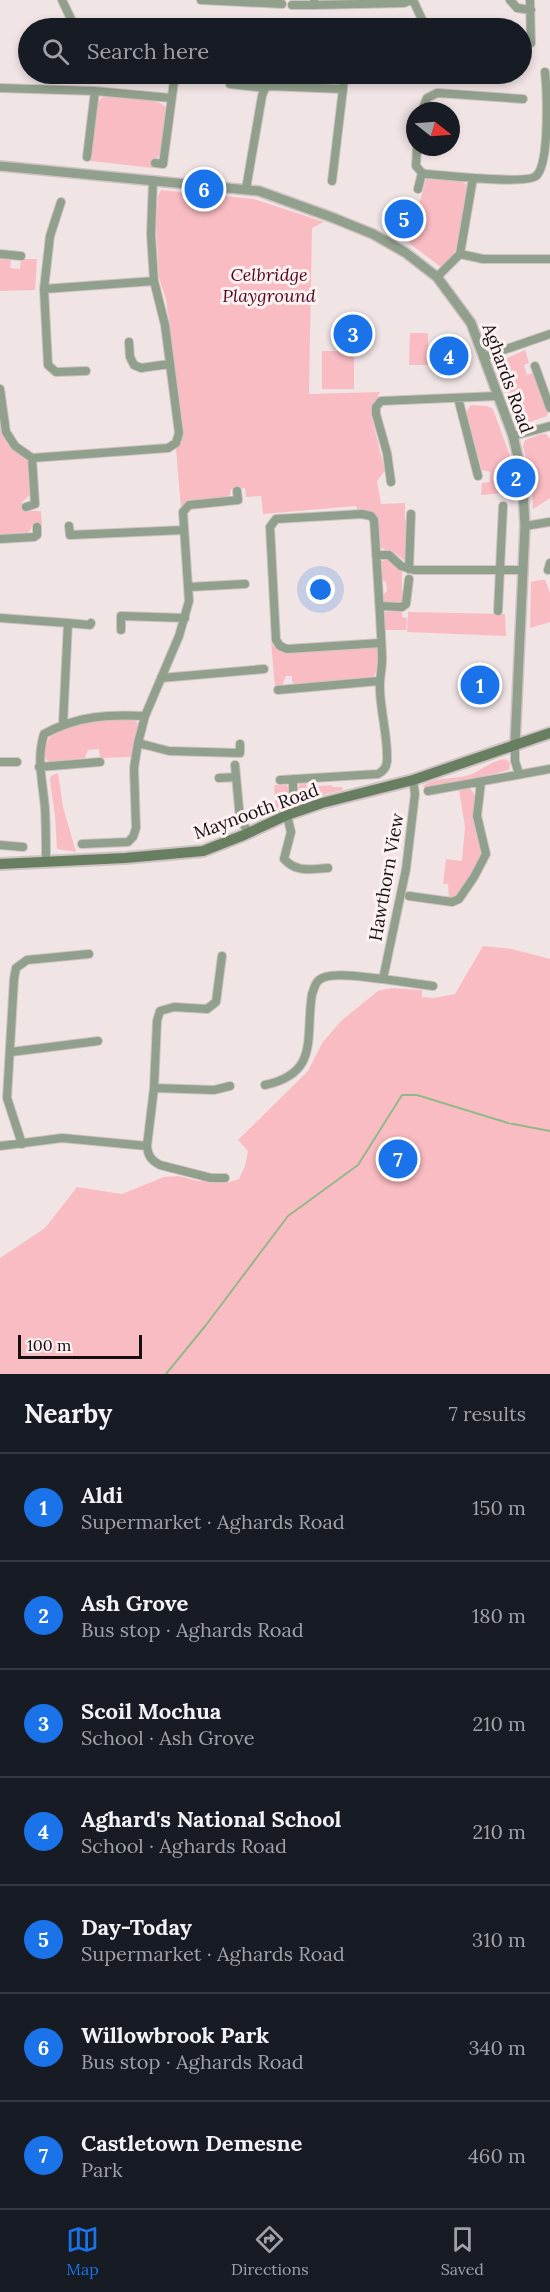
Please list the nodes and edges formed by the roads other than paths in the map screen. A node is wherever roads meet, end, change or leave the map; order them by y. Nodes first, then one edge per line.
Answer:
1 (62, 0) edge
2 (194, 0) edge
3 (201, 0) edge
4 (412, 0) edge
5 (510, 0) edge
6 (530, 0) edge
7 (314, 3) edge
8 (282, 4) dead end
9 (292, 4) dead end
10 (531, 10) junction
11 (71, 18) edge
12 (421, 18) edge
13 (531, 18) edge
14 (546, 72) dead end
15 (173, 84) edge
16 (230, 84) dead end
17 (343, 84) edge
18 (0, 88) edge
19 (265, 88) junction
20 (343, 89) junction
21 (94, 91) junction
22 (171, 98) junction
23 (523, 99) dead end
24 (425, 102) edge
25 (416, 156) edge
26 (87, 157) dead end
27 (155, 163) dead end
28 (0, 166) edge
29 (422, 172) junction
30 (473, 177) junction
31 (153, 180) junction
32 (332, 181) dead end
33 (246, 189) junction
34 (418, 189) dead end
35 (61, 202) dead end
36 (460, 254) junction
37 (0, 255) edge
38 (21, 256) dead end
39 (550, 259) edge
40 (437, 277) junction
41 (154, 281) junction
42 (44, 289) junction
43 (550, 334) edge
44 (129, 342) dead end
45 (483, 357) junction
46 (170, 364) junction
47 (535, 366) dead end
48 (86, 371) dead end
49 (0, 389) edge
50 (497, 396) junction
51 (458, 398) junction
52 (550, 408) edge
53 (550, 426) edge
54 (513, 436) junction
55 (32, 458) junction
56 (478, 476) dead end
57 (391, 482) dead end
58 (237, 491) dead end
59 (503, 506) dead end
60 (26, 507) dead end
61 (411, 514) dead end
62 (550, 522) edge
63 (69, 526) dead end
64 (525, 526) junction
65 (38, 527) dead end
66 (184, 530) junction
67 (0, 539) edge
68 (376, 555) junction
69 (409, 569) junction
70 (499, 569) junction
71 (523, 570) junction
72 (409, 579) dead end
73 (245, 584) dead end
74 (189, 587) junction
75 (380, 606) junction
76 (498, 610) dead end
77 (0, 618) edge
78 (185, 618) junction
79 (68, 623) junction
80 (90, 623) dead end
81 (121, 630) dead end
82 (381, 643) junction
83 (264, 669) dead end
84 (161, 678) junction
85 (379, 681) junction
86 (278, 690) dead end
87 (145, 716) junction
88 (63, 724) junction
89 (550, 733) edge
90 (138, 743) junction
91 (240, 744) dead end
92 (515, 744) junction
93 (0, 762) edge
94 (17, 762) dead end
95 (100, 762) dead end
96 (235, 765) dead end
97 (39, 767) junction
98 (550, 769) edge
99 (519, 774) junction
100 (236, 777) junction
101 (219, 778) dead end
102 (293, 779) junction
103 (280, 780) dead end
104 (413, 780) junction
105 (481, 782) junction
106 (293, 791) dead end
107 (428, 791) dead end
108 (287, 815) junction
109 (249, 833) junction
110 (82, 844) dead end
111 (0, 845) edge
112 (23, 847) dead end
113 (46, 861) junction
114 (0, 864) edge
115 (328, 868) dead end
116 (409, 896) dead end
117 (89, 954) dead end
118 (222, 956) dead end
119 (383, 979) junction
120 (433, 986) dead end
121 (98, 1041) dead end
122 (11, 1052) junction
123 (265, 1085) dead end
124 (230, 1086) dead end
125 (154, 1088) junction
126 (22, 1144) junction
127 (0, 1146) edge
128 (147, 1146) junction
129 (225, 1178) dead end

1 - 11 street
2 - 3 street
3 - 8 street
4 - 7 street
4 - 12 street
5 - 10 street
6 - 10 street
7 - 9 street
10 - 13 street
14 - 30 street
15 - 22 street
16 - 19 street
17 - 20 street
18 - 21 street
19 - 20 street
19 - 33 street
20 - 32 street
21 - 22 street
21 - 26 street
22 - 27 street
23 - 24 street
25 - 29 street
28 - 31 street, Aghards Road
29 - 30 street
29 - 34 street
30 - 36 street
31 - 33 street, Aghards Road
31 - 41 street
33 - 40 street, Aghards Road
35 - 42 street
36 - 39 street
36 - 40 street
37 - 38 street
40 - 45 street, Aghards Road
41 - 42 street
41 - 46 street
42 - 48 street
43 - 45 street
44 - 46 street
45 - 50 street, Aghards Road
46 - 55 street
47 - 52 street
49 - 55 street
50 - 51 street
50 - 54 street, Aghards Road
51 - 56 street
51 - 57 street
53 - 54 street
54 - 64 street, Aghards Road
55 - 60 street
58 - 66 street
59 - 70 street
61 - 69 street
62 - 64 street
63 - 66 street
64 - 71 street, Aghards Road
65 - 67 street
66 - 74 street
68 - 69 street
68 - 75 street
68 - 82 street
69 - 70 street
70 - 71 street
70 - 76 street
71 - 92 street, Aghards Road
72 - 75 street
73 - 74 street
74 - 78 street
75 - 82 street
77 - 79 street
78 - 81 street
78 - 84 street
79 - 80 street
79 - 88 street
82 - 85 street
83 - 84 street
84 - 87 street
85 - 86 street
85 - 102 street
87 - 88 street
87 - 90 street
88 - 97 street
89 - 92 main road, Maynooth Road
90 - 91 street
90 - 110 street
92 - 99 street
92 - 104 main road, Maynooth Road
93 - 94 street
95 - 97 street
96 - 100 street
97 - 113 street
98 - 99 street
99 - 105 street
100 - 101 street
100 - 109 street
102 - 103 street
102 - 106 street
104 - 108 main road, Maynooth Road
104 - 119 street, Hawthorn View
105 - 107 street
105 - 116 street
108 - 109 main road, Maynooth Road
108 - 115 street
109 - 113 main road, Maynooth Road
111 - 112 street
113 - 114 main road, Maynooth Road
117 - 122 street
118 - 125 street
119 - 120 street
119 - 123 street
121 - 122 street
122 - 126 street
124 - 125 street
125 - 128 street
126 - 127 street
126 - 128 street
128 - 129 street

